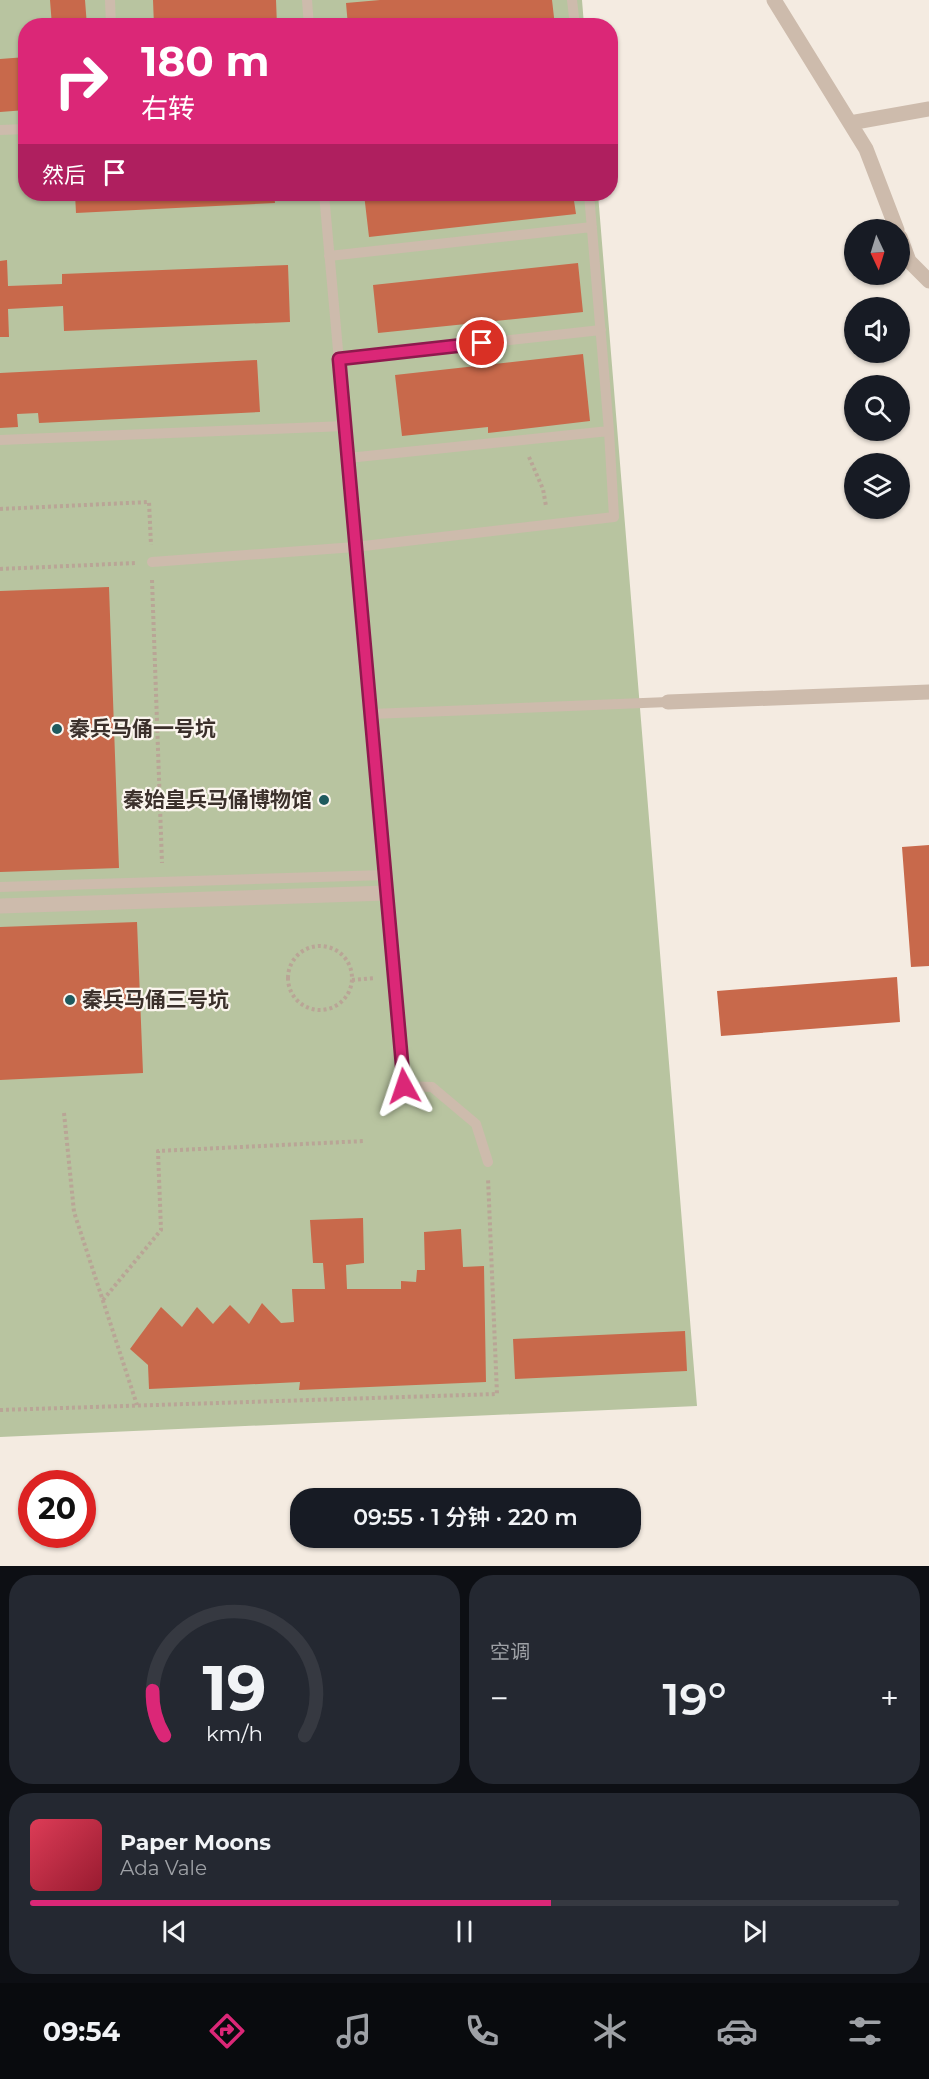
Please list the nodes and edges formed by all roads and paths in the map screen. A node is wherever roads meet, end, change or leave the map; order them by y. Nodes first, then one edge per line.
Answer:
1 (110, 0) edge
2 (307, 0) edge
3 (572, 0) edge
4 (774, 0) edge
5 (111, 18) edge
6 (308, 18) edge
7 (574, 18) edge
8 (929, 109) edge
9 (850, 123) junction
10 (18, 129) edge
11 (0, 130) edge
12 (325, 201) edge
13 (590, 201) edge
14 (893, 219) edge
15 (592, 227) junction
16 (330, 256) junction
17 (910, 262) edge
18 (929, 281) edge
19 (601, 330) junction
20 (339, 359) junction
21 (345, 426) junction
22 (609, 431) junction
23 (0, 440) edge
24 (522, 440) junction
25 (348, 458) junction
26 (0, 509) edge
27 (549, 525) junction
28 (355, 547) junction
29 (152, 562) junction
30 (0, 569) edge
31 (929, 692) edge
32 (668, 702) joint
33 (371, 714) junction
34 (385, 875) junction
35 (163, 882) junction
36 (0, 887) edge
37 (387, 893) junction
38 (0, 906) edge
39 (298, 1000) joint
40 (64, 1113) dead end
41 (365, 1141) dead end
42 (488, 1162) joint
43 (104, 1300) junction
44 (137, 1406) junction
45 (0, 1410) edge

1 - 5 lane
2 - 6 lane
3 - 7 lane
4 - 9 street
8 - 9 street
9 - 14 street
10 - 11 lane
12 - 16 lane
13 - 15 lane
15 - 16 lane
15 - 19 lane
16 - 20 lane
17 - 18 street
19 - 20 lane
19 - 22 lane
20 - 21 lane
21 - 23 lane
21 - 25 lane
22 - 24 lane
22 - 27 lane
24 - 25 lane
24 - 27 path
25 - 28 lane
26 - 29 path
27 - 28 lane
28 - 29 lane
28 - 33 lane
29 - 30 path
29 - 35 path
31 - 32 street
32 - 33 lane
33 - 34 lane
34 - 35 lane
34 - 37 lane
35 - 36 lane
37 - 38 street
37 - 42 lane
39 - 39 path
40 - 43 path
41 - 43 path
42 - 44 path
43 - 44 path
44 - 45 path

